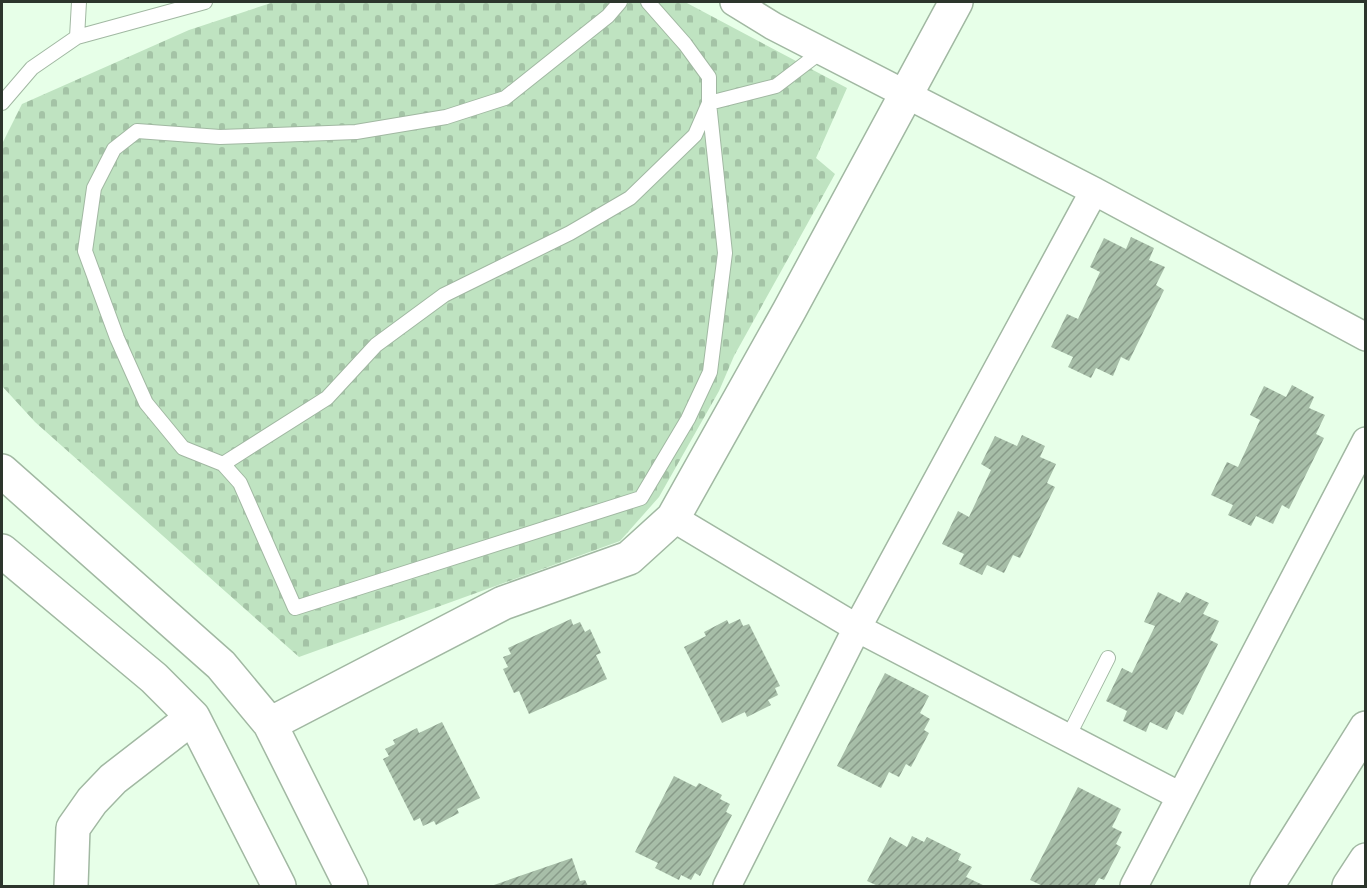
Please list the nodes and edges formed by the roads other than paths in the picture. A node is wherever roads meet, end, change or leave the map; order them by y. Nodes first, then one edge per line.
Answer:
1 (79, 2) edge
2 (205, 2) edge
3 (620, 2) edge
4 (648, 2) edge
5 (734, 2) edge
6 (956, 2) edge
7 (77, 37) junction
8 (822, 51) junction
9 (907, 94) junction
10 (2, 103) edge
11 (709, 103) junction
12 (1094, 191) junction
13 (1365, 338) edge
14 (1365, 441) edge
15 (222, 464) junction
16 (2, 471) edge
17 (673, 518) junction
18 (2, 551) edge
19 (857, 628) junction
20 (1108, 658) dead end
21 (193, 717) junction
22 (270, 724) junction
23 (1365, 728) edge
24 (1068, 737) junction
25 (1180, 796) junction
26 (1365, 860) edge
27 (71, 886) edge
28 (279, 886) edge
29 (351, 886) edge
30 (727, 886) edge
31 (1134, 886) edge
32 (1267, 886) edge
33 (1349, 886) edge

1 - 7 lane
2 - 7 lane
3 - 15 lane
4 - 11 lane
5 - 8 street
6 - 9 main road
7 - 10 lane
8 - 9 street
8 - 11 lane
9 - 12 street
9 - 17 main road
11 - 15 lane
11 - 15 lane
12 - 13 street
12 - 19 street
14 - 25 street
16 - 22 main road
17 - 19 street
17 - 22 main road
18 - 21 main road
19 - 24 street
19 - 30 street
20 - 24 lane
21 - 27 main road
21 - 28 main road
22 - 29 main road
23 - 32 main road
24 - 25 street
25 - 31 street
26 - 33 main road

